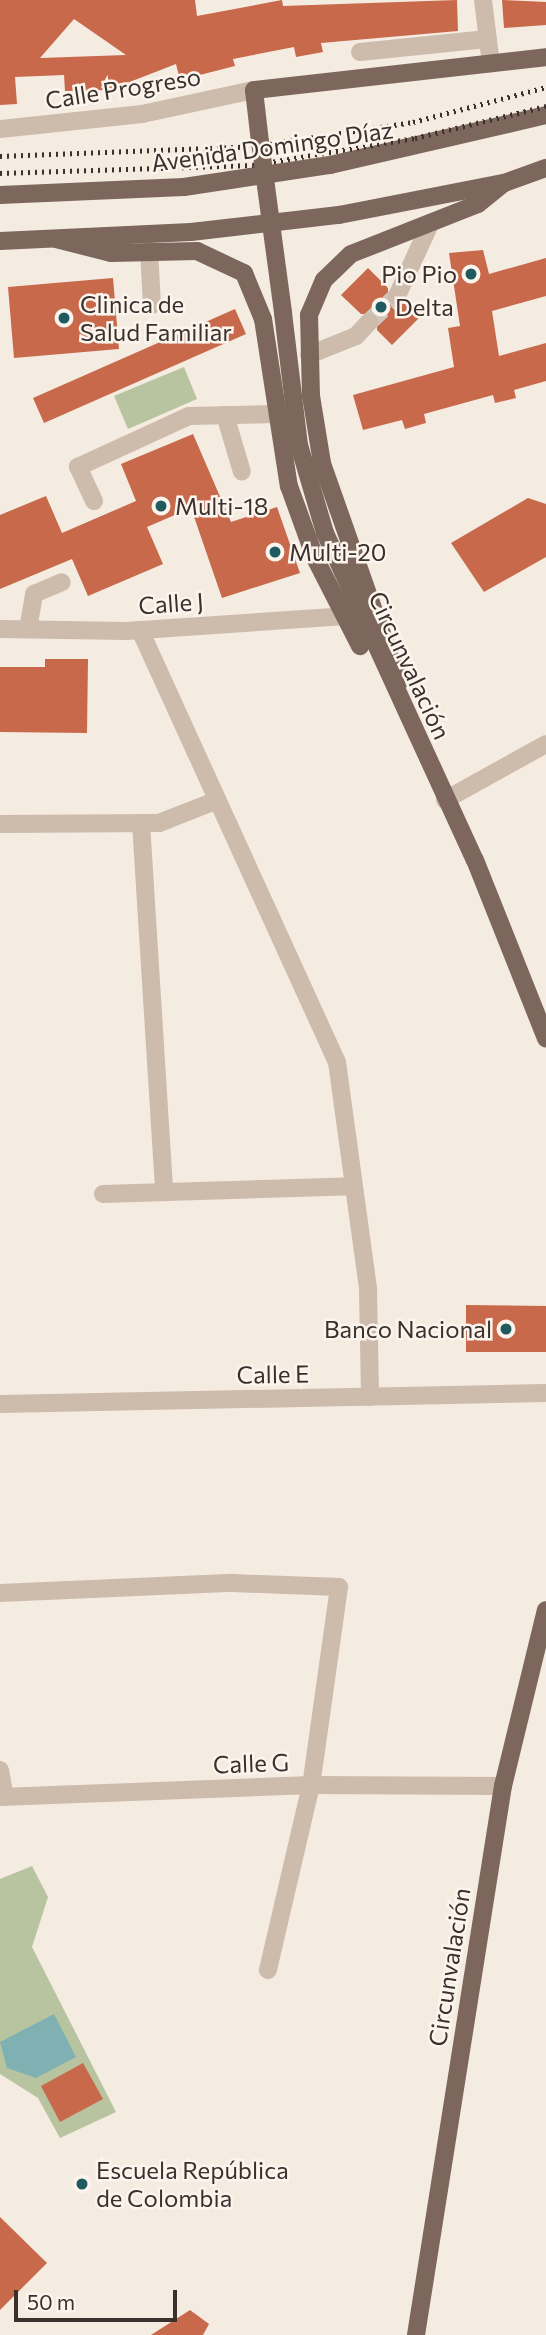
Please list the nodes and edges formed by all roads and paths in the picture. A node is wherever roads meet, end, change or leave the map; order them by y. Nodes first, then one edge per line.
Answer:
1 (483, 0) edge
2 (487, 39) junction
3 (360, 52) dead end
4 (546, 57) edge
5 (491, 64) junction
6 (254, 90) junction
7 (546, 115) edge
8 (0, 129) edge
9 (546, 168) edge
10 (503, 183) junction
11 (0, 195) edge
12 (430, 224) junction
13 (56, 239) junction
14 (0, 241) edge
15 (149, 250) junction
16 (397, 296) tunnel mouth
17 (152, 305) dead end
18 (369, 322) tunnel mouth
19 (309, 355) junction
20 (274, 414) junction
21 (225, 415) junction
22 (243, 472) dead end
23 (94, 501) dead end
24 (62, 582) dead end
25 (345, 616) junction
26 (0, 629) edge
27 (28, 629) junction
28 (140, 630) junction
29 (400, 704) junction
30 (410, 726) junction
31 (546, 744) edge
32 (445, 800) junction
33 (215, 801) junction
34 (141, 823) junction
35 (0, 824) edge
36 (546, 1038) edge
37 (353, 1186) junction
38 (164, 1192) junction
39 (103, 1194) dead end
40 (546, 1393) edge
41 (370, 1397) junction
42 (0, 1404) edge
43 (0, 1593) edge
44 (546, 1610) edge
45 (0, 1770) edge
46 (311, 1785) junction
47 (503, 1786) junction
48 (3, 1797) edge
49 (268, 1970) dead end
50 (416, 2335) edge

1 - 2 street
2 - 3 street
2 - 5 street
4 - 5 main road
5 - 6 main road
6 - 8 street, Calle Progreso
6 - 29 main road, Circunvalación, bridge
7 - 11 main road, Avenida Domingo Díaz
9 - 10 main road
10 - 12 main road
10 - 13 main road
12 - 16 street
12 - 19 main road
13 - 14 main road
13 - 15 main road
15 - 17 street
15 - 20 main road
18 - 19 street
19 - 30 main road
20 - 21 street
20 - 25 main road
21 - 22 street
21 - 23 street
24 - 27 street
25 - 28 street, Calle J
25 - 29 main road
26 - 27 street, Calle J
27 - 28 street, Calle J
28 - 33 street
29 - 30 main road, Circunvalación
30 - 32 main road, Circunvalación
31 - 32 street
32 - 36 main road, Circunvalación
33 - 34 street
33 - 37 street
34 - 35 street
34 - 38 street
37 - 38 street
37 - 41 street
38 - 39 street
40 - 41 street, Calle E
41 - 42 street, Calle E
43 - 46 street
44 - 47 main road, Circunvalación
45 - 48 street
46 - 47 street, Calle G
46 - 48 street, Calle G
46 - 49 street
47 - 50 main road, Circunvalación

